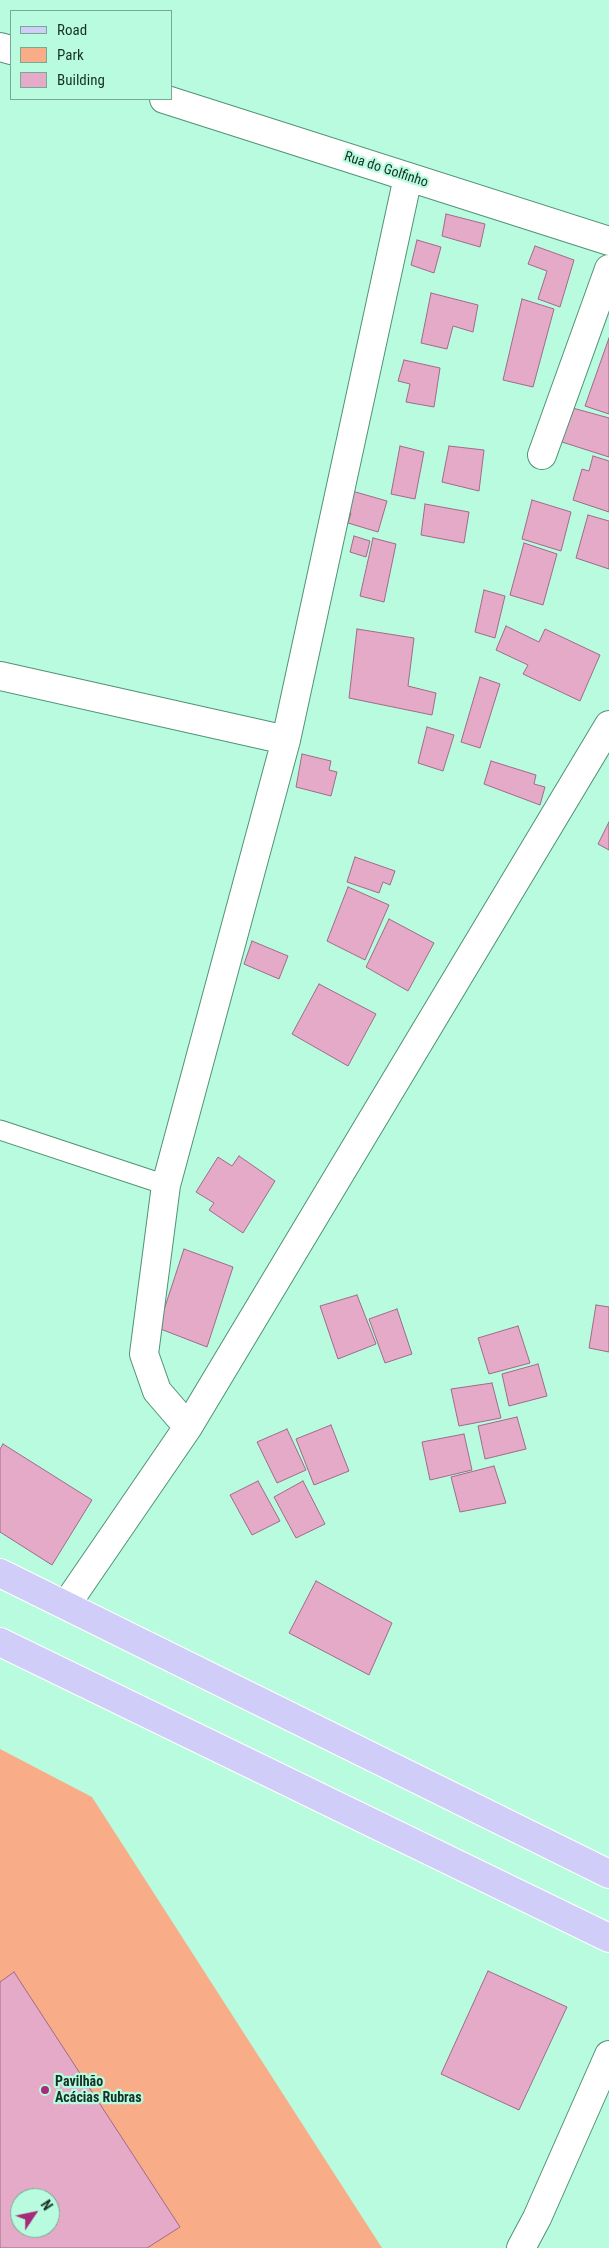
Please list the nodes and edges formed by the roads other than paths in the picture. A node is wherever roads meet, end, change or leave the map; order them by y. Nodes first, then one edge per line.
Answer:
1 (167, 100) edge
2 (408, 177) junction
3 (609, 242) edge
4 (609, 269) edge
5 (542, 455) dead end
6 (0, 676) edge
7 (609, 725) edge
8 (286, 740) junction
9 (0, 1130) edge
10 (166, 1185) junction
11 (188, 1426) junction
12 (0, 1573) edge
13 (66, 1605) junction
14 (0, 1642) edge
15 (609, 1874) edge
16 (609, 1938) edge
17 (609, 2055) edge
18 (521, 2248) edge

1 - 2 street, Rua do Golfinho
2 - 3 street, Rua do Golfinho
2 - 8 street
4 - 5 street
6 - 8 street
7 - 11 street
8 - 10 street
9 - 10 lane
10 - 11 street
11 - 13 street
12 - 13 main road
13 - 15 main road
14 - 16 main road
17 - 18 street

